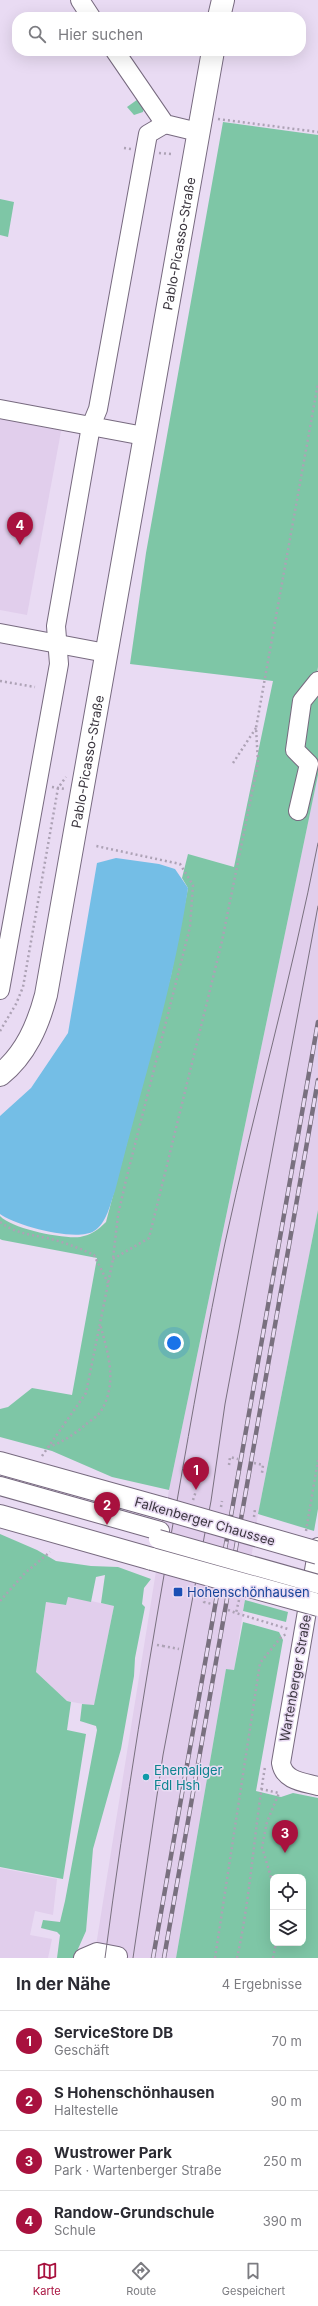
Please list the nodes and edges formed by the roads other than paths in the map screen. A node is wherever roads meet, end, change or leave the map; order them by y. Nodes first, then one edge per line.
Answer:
1 (80, 0) edge
2 (223, 0) edge
3 (88, 12) edge
4 (220, 12) edge
5 (118, 56) edge
6 (212, 56) edge
7 (165, 124) junction
8 (198, 132) junction
9 (0, 409) edge
10 (91, 426) junction
11 (144, 436) junction
12 (0, 633) edge
13 (57, 643) junction
14 (106, 653) junction
15 (318, 681) edge
16 (298, 811) dead end
17 (0, 990) edge
18 (0, 1075) edge
19 (0, 1463) edge
20 (0, 1486) edge
21 (0, 1495) edge
22 (0, 1516) edge
23 (157, 1543) junction
24 (318, 1547) edge
25 (318, 1553) edge
26 (318, 1575) edge
27 (318, 1584) edge
28 (318, 1605) edge
29 (318, 1786) edge
30 (118, 1956) dead end
31 (83, 1958) edge

1 - 3 street
2 - 4 main road
5 - 7 street
6 - 8 main road, Pablo-Picasso-Straße
7 - 8 street
7 - 10 street
8 - 11 main road, Pablo-Picasso-Straße
9 - 10 street
10 - 11 street
10 - 13 street
11 - 14 main road, Pablo-Picasso-Straße
12 - 13 street
13 - 14 street
13 - 17 street
14 - 18 main road, Pablo-Picasso-Straße
15 - 16 street
19 - 25 main road, Falkenberger Chaussee, bridge
20 - 23 street
21 - 23 street
22 - 23 main road
23 - 26 street
23 - 27 street, bridge
23 - 28 main road, bridge
24 - 29 street, Wartenberger Straße
30 - 31 street

